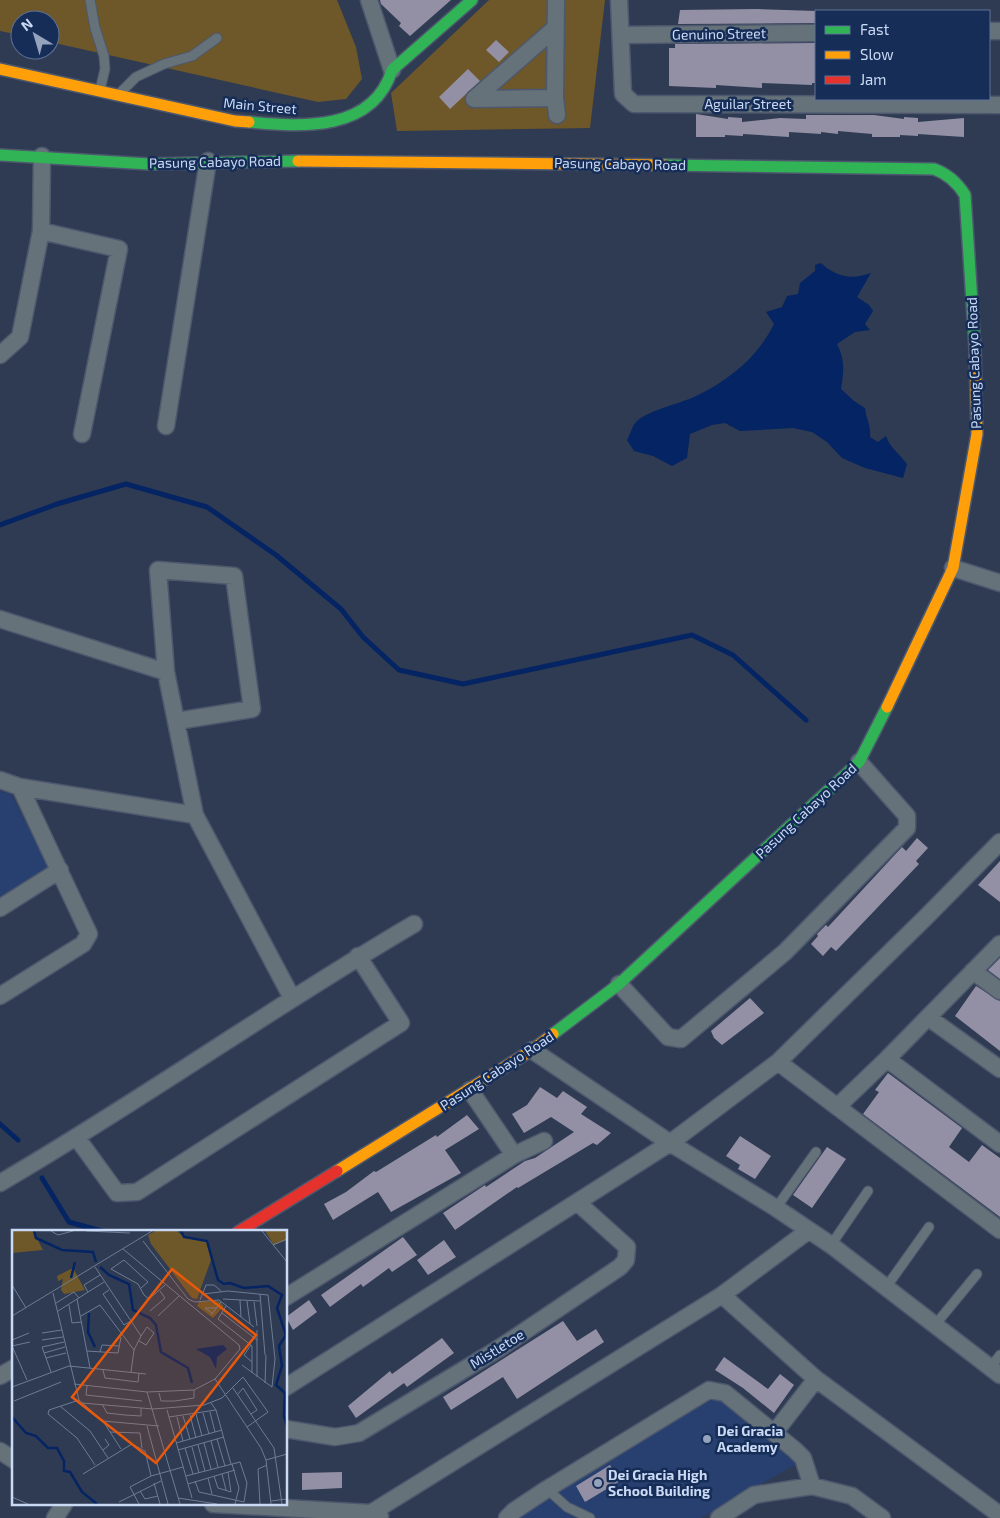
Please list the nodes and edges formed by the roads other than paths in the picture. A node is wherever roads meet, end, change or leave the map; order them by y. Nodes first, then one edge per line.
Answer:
1 (90, 0) edge
2 (472, 0) edge
3 (556, 0) edge
4 (619, 0) edge
5 (372, 2) edge
6 (554, 28) junction
7 (815, 33) edge
8 (621, 35) junction
9 (217, 38) dead end
10 (0, 69) edge
11 (392, 70) junction
12 (99, 92) junction
13 (116, 96) junction
14 (555, 98) junction
15 (1000, 105) edge
16 (557, 116) dead end
17 (0, 155) edge
18 (42, 156) junction
19 (208, 161) junction
20 (41, 231) junction
21 (0, 355) edge
22 (166, 426) dead end
23 (82, 434) dead end
24 (953, 568) junction
25 (1000, 583) edge
26 (0, 620) edge
27 (166, 672) junction
28 (177, 721) junction
29 (859, 762) junction
30 (0, 780) edge
31 (20, 787) junction
32 (195, 815) junction
33 (1000, 842) edge
34 (60, 870) junction
35 (0, 908) edge
36 (414, 924) dead end
37 (1000, 944) edge
38 (358, 956) junction
39 (973, 971) junction
40 (619, 984) junction
41 (1000, 991) edge
42 (0, 996) edge
43 (292, 998) junction
44 (929, 1018) junction
45 (532, 1050) junction
46 (887, 1060) junction
47 (778, 1062) junction
48 (1000, 1069) edge
49 (470, 1090) junction
50 (837, 1107) junction
51 (77, 1138) junction
52 (544, 1141) dead end
53 (670, 1143) junction
54 (1000, 1144) edge
55 (816, 1152) dead end
56 (514, 1155) junction
57 (0, 1183) edge
58 (868, 1190) dead end
59 (578, 1203) junction
60 (776, 1208) junction
61 (929, 1227) dead end
62 (241, 1230) edge
63 (1000, 1230) edge
64 (808, 1231) junction
65 (831, 1245) junction
66 (977, 1274) dead end
67 (886, 1286) junction
68 (722, 1295) junction
69 (288, 1296) edge
70 (935, 1325) junction
71 (997, 1366) edge
72 (12, 1369) edge
73 (0, 1376) edge
74 (816, 1379) junction
75 (288, 1386) edge
76 (288, 1429) edge
77 (775, 1432) junction
78 (0, 1451) edge
79 (12, 1459) edge
80 (812, 1486) junction
81 (547, 1489) junction
82 (63, 1506) edge
83 (240, 1506) edge
84 (1000, 1515) edge
85 (378, 1516) edge
86 (55, 1518) edge
87 (507, 1518) edge
88 (590, 1518) edge
89 (720, 1518) edge
90 (882, 1518) edge

1 - 12 lane
2 - 11 street, Main Street
3 - 6 street
4 - 8 street, Aguilar Street
5 - 11 street
6 - 14 street
6 - 14 street
7 - 8 street, Genuino Street
8 - 15 street, Aguilar Street
9 - 13 lane
10 - 12 street, Main Street
11 - 13 street, Main Street
12 - 13 street, Main Street
14 - 16 street
17 - 18 street, Pasung Cabayo Road
18 - 19 street, Pasung Cabayo Road
18 - 20 street
19 - 22 street
19 - 24 street, Pasung Cabayo Road
20 - 21 street
20 - 23 street
24 - 25 street
24 - 29 street, Pasung Cabayo Road
26 - 27 street
27 - 28 street
27 - 28 street
28 - 32 street
29 - 40 street, Pasung Cabayo Road
29 - 40 street
30 - 31 street
31 - 32 street
31 - 34 street
32 - 43 street
33 - 47 street
34 - 35 street
34 - 42 street
36 - 38 street
37 - 39 street
38 - 43 street
38 - 51 street
39 - 41 street
39 - 44 street
40 - 45 street, Pasung Cabayo Road
43 - 51 street
44 - 46 street
44 - 48 street
45 - 49 street, Pasung Cabayo Road
45 - 53 street
46 - 50 street
46 - 54 street
47 - 50 street
47 - 53 street
49 - 56 street
49 - 62 street, Pasung Cabayo Road
50 - 63 street
51 - 57 street
52 - 56 street
53 - 59 street
53 - 60 street
55 - 60 lane
56 - 69 street
58 - 65 lane
59 - 75 street
59 - 76 street, Mistletoe
60 - 64 street
61 - 67 lane
64 - 65 street
64 - 68 street
65 - 67 street
66 - 70 lane
67 - 70 street
68 - 74 street
68 - 85 street
70 - 71 street
72 - 73 street
74 - 77 street
74 - 84 street
77 - 80 street
77 - 81 street
78 - 79 street
80 - 89 street
80 - 90 street
81 - 87 street
81 - 88 lane
82 - 86 street
83 - 85 street

